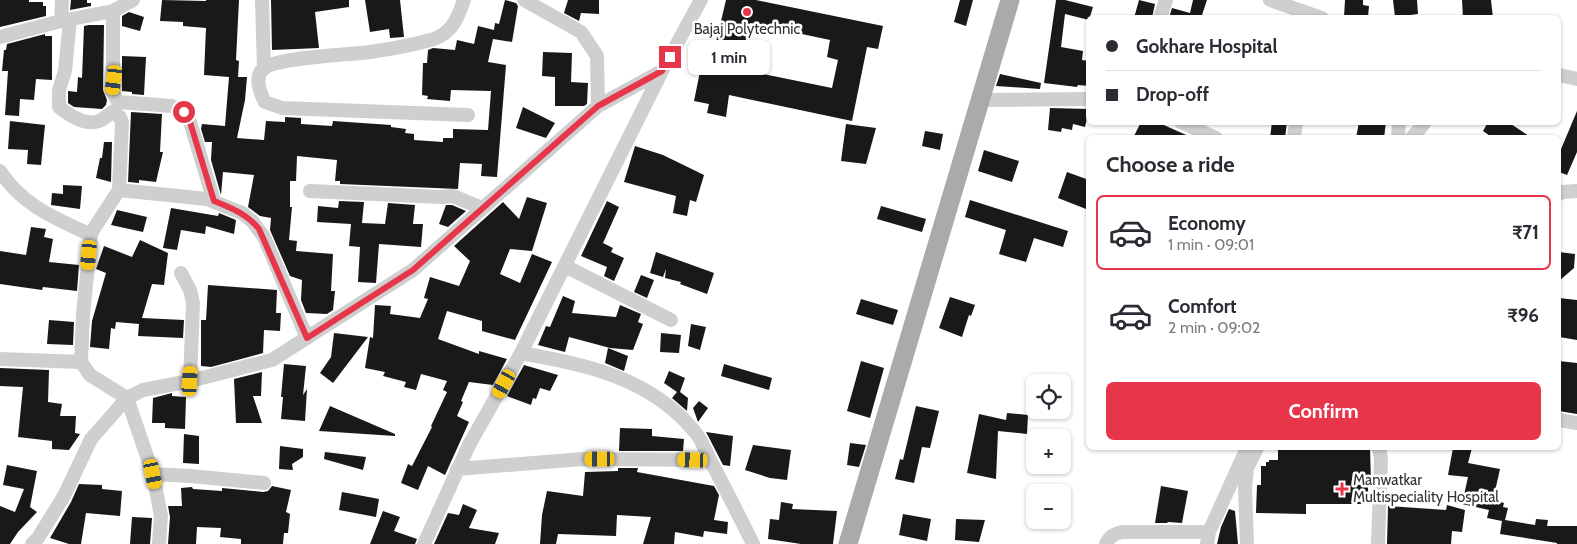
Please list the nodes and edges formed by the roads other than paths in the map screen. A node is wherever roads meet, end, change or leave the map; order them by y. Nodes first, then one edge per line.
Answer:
1 (62, 0) edge
2 (133, 0) edge
3 (262, 0) edge
4 (464, 0) edge
5 (524, 0) edge
6 (701, 0) edge
7 (1010, 0) edge
8 (1166, 0) edge
9 (1270, 0) edge
10 (113, 11) junction
11 (1161, 15) edge
12 (1311, 15) edge
13 (65, 20) junction
14 (0, 40) edge
15 (264, 69) junction
16 (662, 71) junction
17 (1561, 75) edge
18 (1577, 79) edge
19 (1086, 99) edge
20 (980, 100) junction
21 (598, 106) junction
22 (468, 115) dead end
23 (1187, 125) edge
24 (1423, 125) edge
25 (1209, 135) edge
26 (1414, 135) edge
27 (0, 170) edge
28 (119, 190) junction
29 (1577, 191) edge
30 (310, 192) dead end
31 (1561, 193) edge
32 (214, 201) junction
33 (482, 208) junction
34 (91, 235) junction
35 (565, 266) junction
36 (181, 274) dead end
37 (671, 320) dead end
38 (307, 338) junction
39 (521, 353) junction
40 (0, 359) edge
41 (81, 362) junction
42 (190, 381) junction
43 (127, 398) junction
44 (1561, 420) edge
45 (1577, 423) edge
46 (1245, 450) edge
47 (1256, 450) edge
48 (1379, 450) edge
49 (710, 460) junction
50 (457, 469) junction
51 (153, 474) junction
52 (264, 483) dead end
53 (1208, 538) edge
54 (32, 544) edge
55 (159, 544) edge
56 (424, 544) edge
57 (753, 544) edge
58 (848, 544) edge
59 (1106, 544) edge
60 (1247, 544) edge
61 (1378, 544) edge

1 - 13 street
2 - 10 street
3 - 15 street
4 - 15 street
5 - 21 street
6 - 16 street
7 - 20 main road
8 - 11 street
9 - 12 street
10 - 13 street
10 - 32 street
13 - 14 street
13 - 28 street
15 - 22 street
16 - 21 street
16 - 35 street
17 - 18 street
19 - 20 street
20 - 58 main road
21 - 33 street
23 - 25 street
24 - 26 street
27 - 34 street
28 - 32 street
28 - 34 street
29 - 31 street
30 - 33 street
32 - 38 street
33 - 38 street
34 - 41 street
35 - 37 street
35 - 39 street
36 - 42 street
38 - 42 street
39 - 49 street
39 - 50 street
40 - 41 street
41 - 43 street
42 - 43 street
43 - 51 street
43 - 54 street
44 - 45 street
46 - 53 street
47 - 60 street
48 - 61 street
49 - 50 street
49 - 57 street
50 - 56 street
51 - 52 street
51 - 55 street
53 - 59 street

